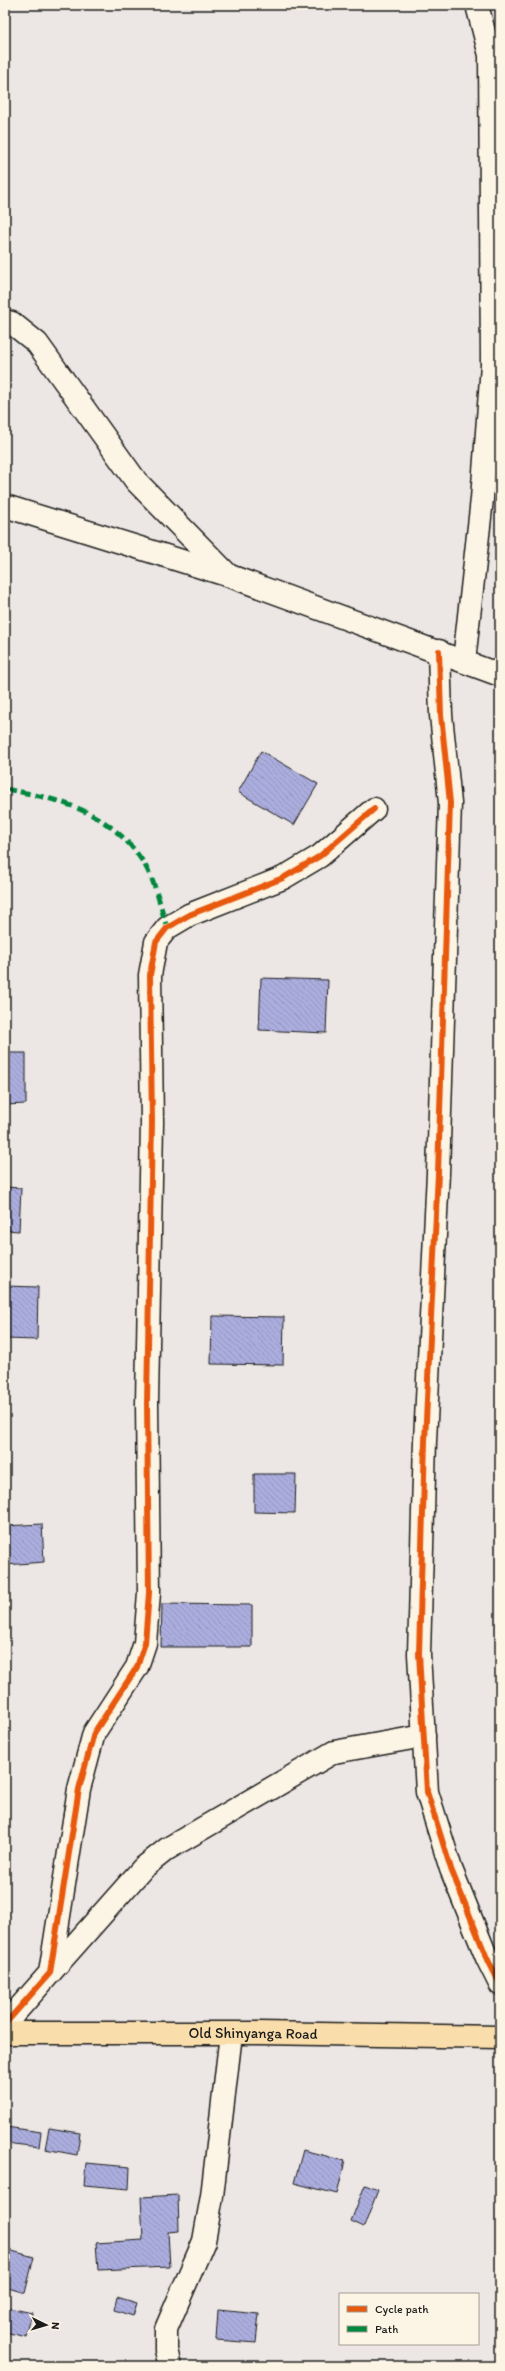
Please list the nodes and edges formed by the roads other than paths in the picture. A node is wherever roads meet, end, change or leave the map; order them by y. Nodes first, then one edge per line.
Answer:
1 (477, 5) edge
2 (496, 302) edge
3 (5, 321) edge
4 (5, 506) edge
5 (230, 576) junction
6 (439, 651) junction
7 (464, 661) junction
8 (500, 675) edge
9 (374, 809) dead end
10 (424, 1736) junction
11 (50, 1973) junction
12 (500, 1984) edge
13 (5, 2024) edge
14 (5, 2032) edge
15 (231, 2034) junction
16 (500, 2038) edge
17 (170, 2366) edge

1 - 2 street
2 - 7 street
3 - 5 street
4 - 5 street
5 - 6 street
6 - 7 street
6 - 10 street
7 - 8 street
9 - 11 street
10 - 11 street
10 - 12 street
11 - 13 street
14 - 15 main road, Old Shinyanga Road
15 - 16 main road, Old Shinyanga Road
15 - 17 street

